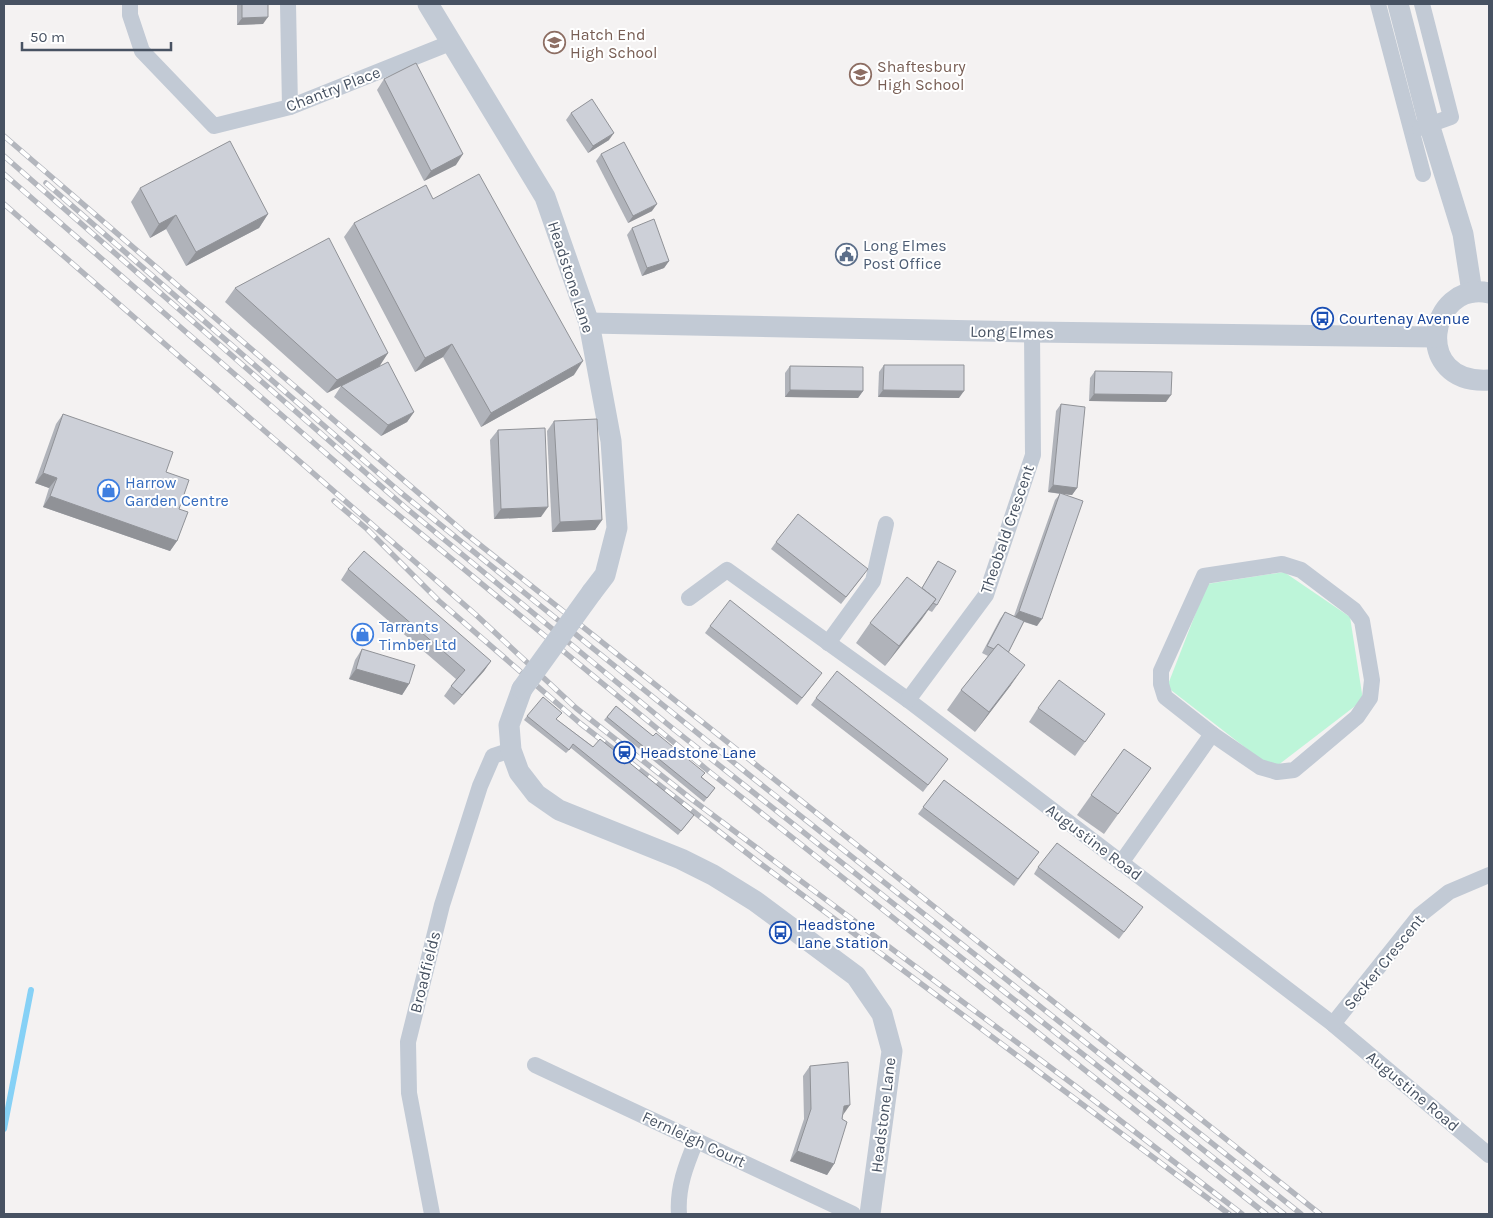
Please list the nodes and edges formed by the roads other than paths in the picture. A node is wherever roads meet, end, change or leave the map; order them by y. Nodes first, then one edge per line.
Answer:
1 (130, 4) edge
2 (288, 4) edge
3 (428, 4) edge
4 (1378, 4) edge
5 (1398, 4) edge
6 (1422, 4) edge
7 (450, 43) junction
8 (290, 107) junction
9 (1421, 128) junction
10 (1423, 174) dead end
11 (1481, 292) edge
12 (589, 323) junction
13 (1032, 332) junction
14 (1436, 337) junction
15 (1489, 380) edge
16 (886, 524) dead end
17 (688, 598) dead end
18 (828, 643) junction
19 (908, 700) junction
20 (1212, 734) junction
21 (511, 750) junction
22 (1121, 863) junction
23 (1489, 875) edge
24 (1333, 1024) junction
25 (535, 1065) dead end
26 (696, 1141) junction
27 (1489, 1155) edge
28 (432, 1214) edge
29 (679, 1214) edge
30 (853, 1214) edge
31 (870, 1214) edge

1 - 8 street, Chantry Place
2 - 8 street
3 - 7 street, Headstone Lane
4 - 9 street
5 - 9 street
6 - 9 street
7 - 8 street, Chantry Place
7 - 12 street, Headstone Lane
9 - 10 street
9 - 11 street
11 - 14 street
12 - 13 street, Long Elmes
12 - 21 street, Headstone Lane, bridge
13 - 14 street, Long Elmes
13 - 19 street, Theobald Crescent
14 - 15 street
16 - 18 street
17 - 18 street, Augustine Road
18 - 19 street, Augustine Road
19 - 22 street, Augustine Road
20 - 20 street
20 - 22 street
21 - 28 street, Broadfields
21 - 31 street, Headstone Lane
22 - 24 street, Augustine Road
23 - 24 street, Secker Crescent
24 - 27 street, Augustine Road
25 - 26 street, Fernleigh Court
26 - 29 street
26 - 30 street, Fernleigh Court

